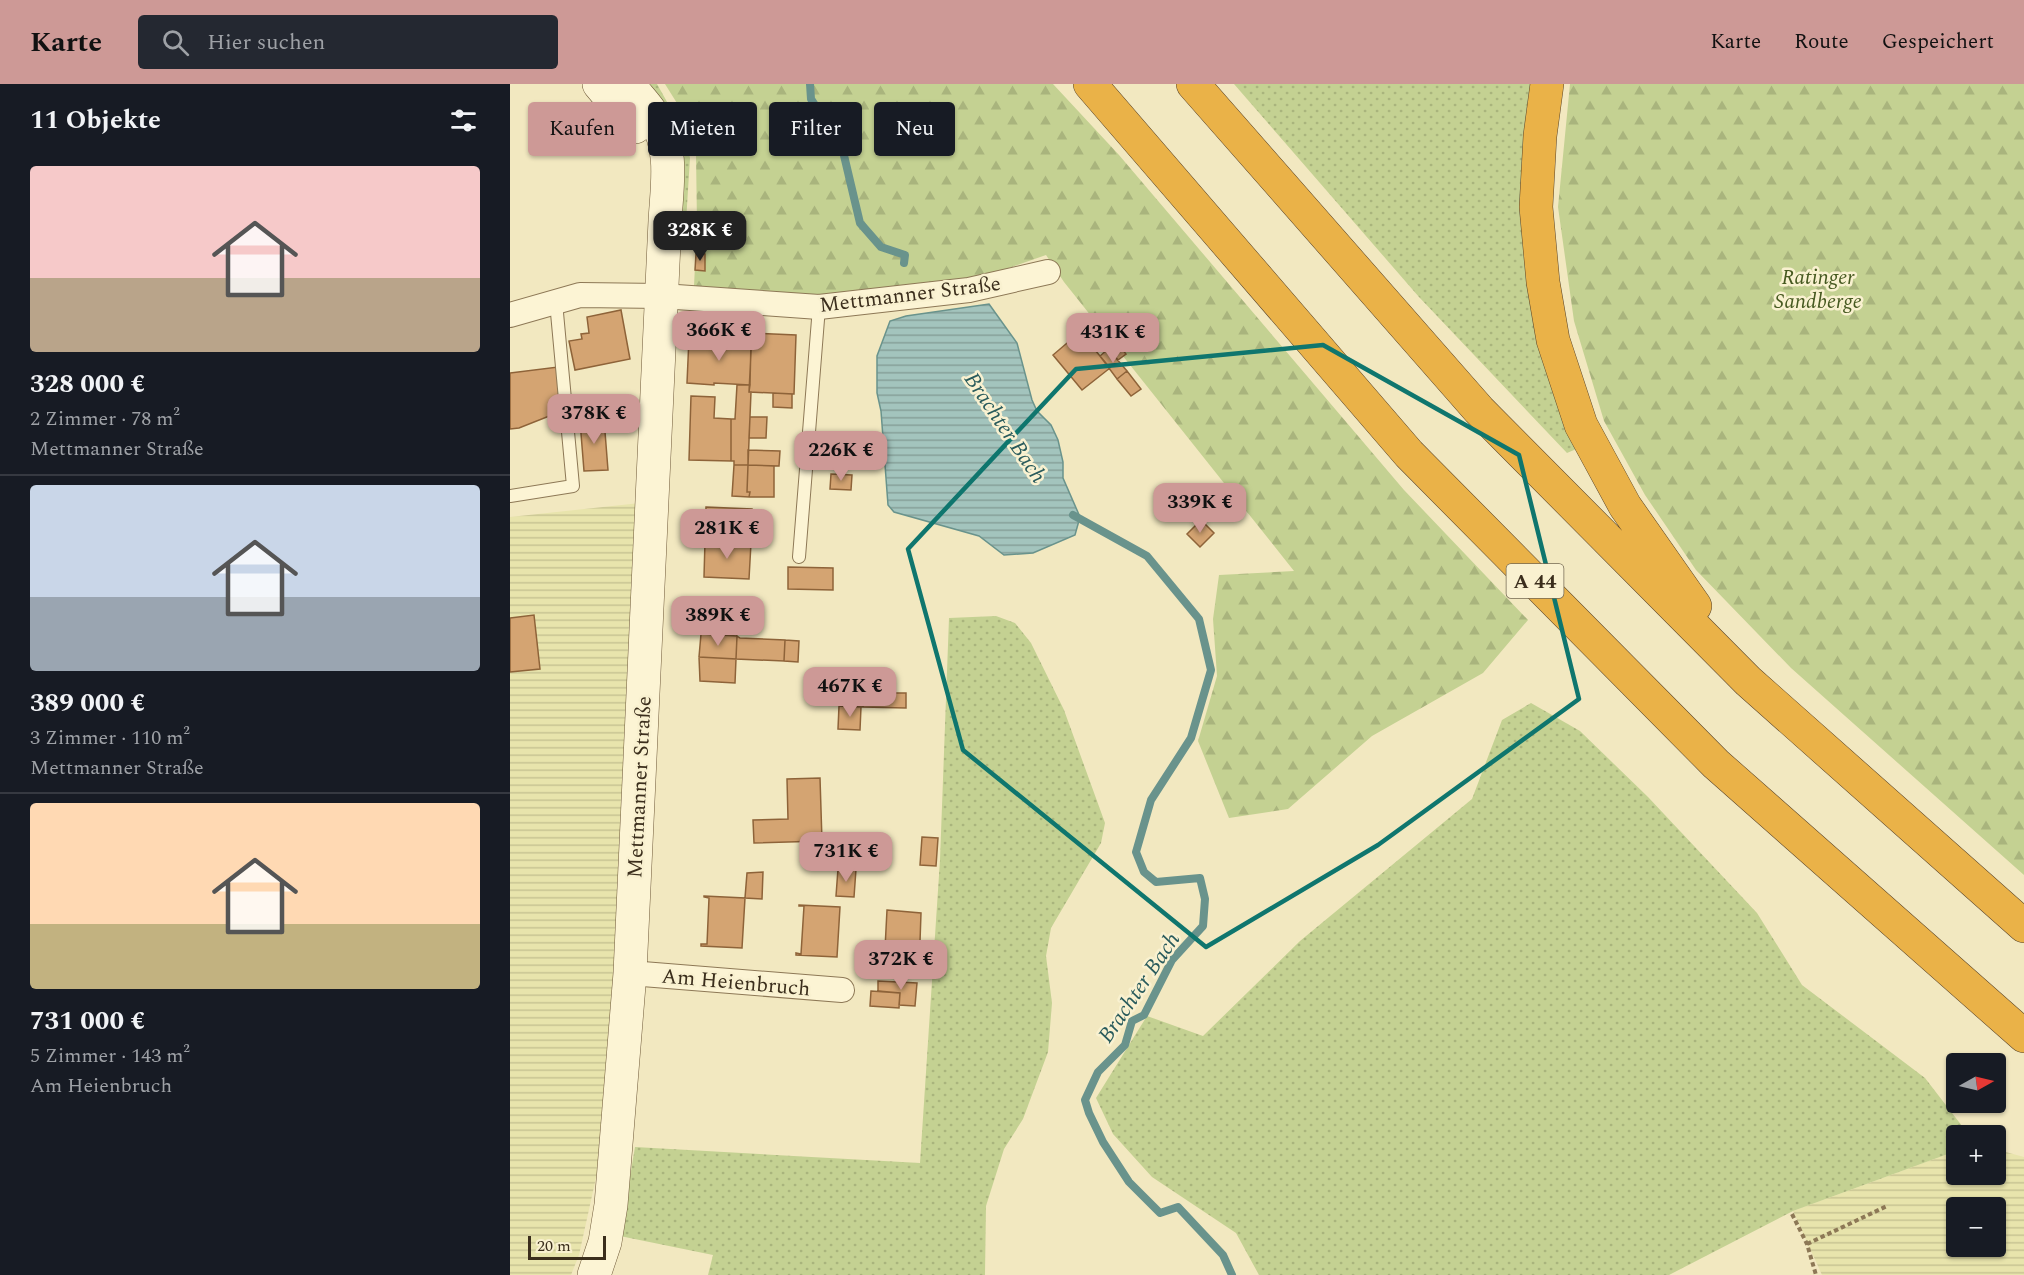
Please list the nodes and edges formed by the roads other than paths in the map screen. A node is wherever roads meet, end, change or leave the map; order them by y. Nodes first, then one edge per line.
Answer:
1 (599, 84) edge
2 (628, 84) edge
3 (1090, 84) edge
4 (1193, 84) edge
5 (1547, 84) edge
6 (665, 210) junction
7 (1048, 272) dead end
8 (663, 296) junction
9 (556, 302) junction
10 (819, 308) junction
11 (510, 315) edge
12 (510, 496) edge
13 (799, 557) dead end
14 (1748, 681) junction
15 (2024, 926) edge
16 (630, 973) junction
17 (842, 990) dead end
18 (2024, 1036) edge
19 (594, 1275) edge

1 - 6 main road, Mettmanner Straße
2 - 6 main road, Mettmanner Straße
3 - 18 highway, A 44
4 - 14 highway
5 - 14 highway
6 - 8 main road, Mettmanner Straße
7 - 10 street, Mettmanner Straße
8 - 9 street
8 - 10 street, Mettmanner Straße
8 - 16 main road, Mettmanner Straße
9 - 11 street
9 - 12 lane
10 - 13 lane
14 - 15 highway
16 - 17 street, Am Heienbruch
16 - 19 main road, Mettmanner Straße

